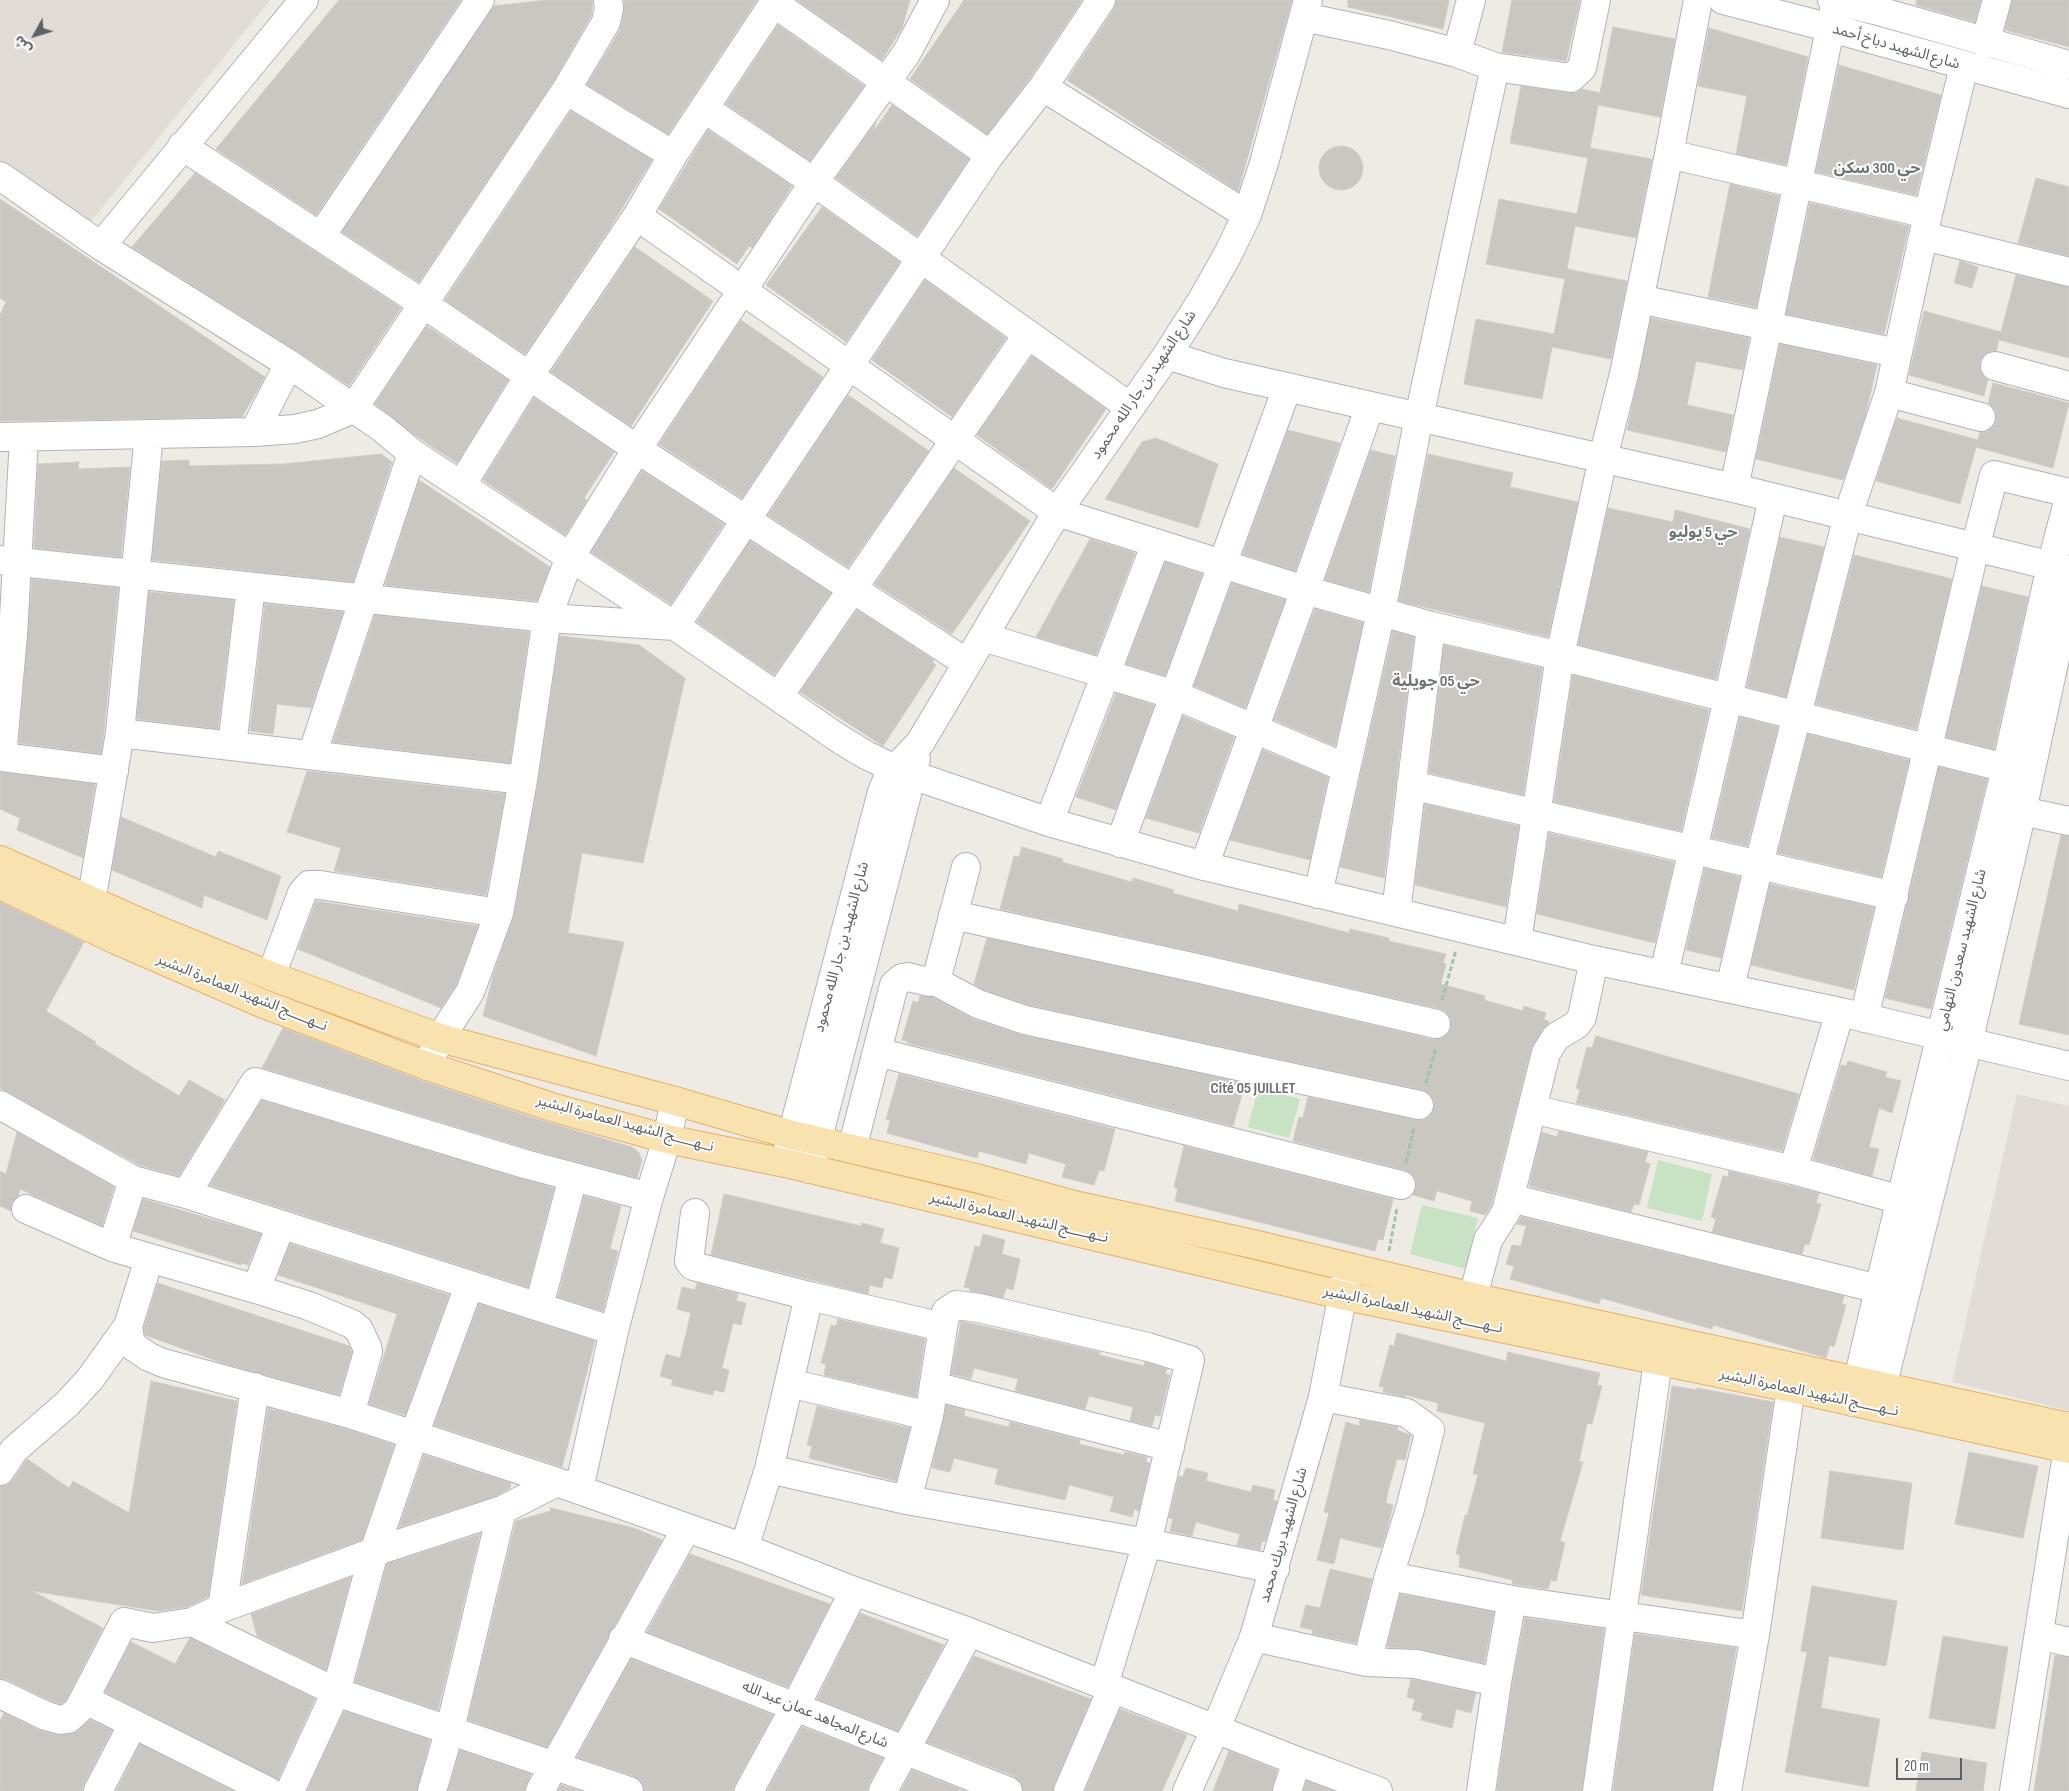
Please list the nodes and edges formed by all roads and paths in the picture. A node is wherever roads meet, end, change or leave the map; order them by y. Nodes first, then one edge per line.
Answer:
1 (304, 0) edge
2 (480, 0) edge
3 (608, 0) edge
4 (935, 0) edge
5 (1101, 0) edge
6 (1471, 0) edge
7 (1596, 0) edge
8 (1698, 0) edge
9 (1723, 0) edge
10 (1834, 0) edge
11 (1997, 0) edge
12 (775, 1) edge
13 (1884, 6) edge
14 (1306, 9) edge
15 (1831, 28) junction
16 (1985, 43) junction
17 (1457, 53) junction
18 (2069, 65) edge
19 (1495, 66) junction
20 (1964, 66) junction
21 (886, 82) junction
22 (1043, 87) junction
23 (566, 90) junction
24 (2069, 94) edge
25 (705, 109) junction
26 (182, 146) junction
27 (1669, 154) junction
28 (673, 155) junction
29 (990, 156) junction
30 (0, 176) edge
31 (814, 182) junction
32 (1798, 184) junction
33 (1247, 215) junction
34 (637, 216) junction
35 (1926, 225) junction
36 (322, 236) junction
37 (101, 246) junction
38 (921, 258) junction
39 (2069, 272) edge
40 (743, 291) junction
41 (1639, 299) junction
42 (422, 303) junction
43 (1768, 326) junction
44 (1028, 334) junction
45 (1897, 353) junction
46 (1168, 355) junction
47 (288, 364) junction
48 (1995, 366) dead end
49 (848, 367) junction
50 (529, 376) junction
51 (2069, 386) edge
52 (1287, 388) junction
53 (1889, 393) junction
54 (1370, 406) junction
55 (1130, 407) junction
56 (353, 409) junction
57 (1419, 417) junction
58 (1981, 417) dead end
59 (254, 432) junction
60 (149, 434) junction
61 (12, 438) edge
62 (954, 441) junction
63 (637, 449) junction
64 (412, 453) junction
65 (1603, 458) junction
66 (462, 484) junction
67 (1734, 488) junction
68 (2069, 493) edge
69 (1773, 498) junction
70 (2069, 498) edge
71 (1057, 512) junction
72 (1848, 516) junction
73 (746, 520) junction
74 (1156, 543) junction
75 (1974, 548) junction
76 (570, 557) junction
77 (8, 561) edge
78 (1224, 564) junction
79 (2060, 568) edge
80 (134, 575) junction
81 (251, 587) junction
82 (852, 589) junction
83 (1305, 590) junction
84 (2069, 592) edge
85 (362, 599) junction
86 (1381, 612) junction
87 (547, 618) junction
88 (675, 626) junction
89 (1431, 626) junction
90 (983, 637) junction
91 (1560, 656) junction
92 (967, 663) junction
93 (1107, 675) junction
94 (1175, 695) junction
95 (778, 697) junction
96 (1728, 699) junction
97 (1797, 716) junction
98 (1254, 729) junction
99 (120, 733) junction
100 (232, 746) junction
101 (1928, 748) junction
102 (312, 755) junction
103 (1346, 768) junction
104 (2006, 768) junction
105 (114, 771) junction
106 (904, 772) junction
107 (523, 780) junction
108 (1411, 785) junction
109 (2022, 811) junction
110 (1536, 813) junction
111 (2069, 821) edge
112 (1050, 822) junction
113 (1120, 843) junction
114 (1692, 848) junction
115 (0, 860) edge
116 (1758, 864) junction
117 (1204, 866) junction
118 (966, 867) dead end
119 (0, 884) edge
120 (1318, 894) junction
121 (1894, 896) junction
122 (91, 902) junction
123 (1396, 912) junction
124 (499, 913) junction
125 (953, 914) junction
126 (1517, 941) junction
127 (1594, 960) junction
128 (1664, 974) junction
129 (271, 976) junction
130 (933, 980) junction
131 (1730, 988) junction
132 (1852, 1015) junction
133 (1436, 1024) dead end
134 (1941, 1037) junction
135 (440, 1038) junction
136 (1968, 1043) junction
137 (877, 1052) junction
138 (427, 1066) junction
139 (2069, 1066) edge
140 (675, 1101) junction
141 (0, 1105) edge
142 (1419, 1105) dead end
143 (1532, 1109) junction
144 (805, 1138) junction
145 (667, 1139) junction
146 (852, 1149) junction
147 (798, 1166) junction
148 (1793, 1170) junction
149 (573, 1177) junction
150 (133, 1180) junction
151 (1401, 1185) dead end
152 (186, 1194) junction
153 (650, 1197) junction
154 (1510, 1198) junction
155 (1901, 1200) junction
156 (26, 1209) dead end
157 (695, 1213) dead end
158 (281, 1225) junction
159 (112, 1247) junction
160 (149, 1259) junction
161 (1348, 1268) junction
162 (469, 1286) junction
163 (1879, 1288) junction
164 (256, 1289) junction
165 (1342, 1295) junction
166 (810, 1296) junction
167 (1473, 1297) junction
168 (539, 1306) junction
169 (128, 1326) junction
170 (943, 1327) junction
171 (614, 1331) junction
172 (1658, 1361) junction
173 (789, 1383) junction
174 (934, 1386) junction
175 (255, 1387) junction
176 (1791, 1388) junction
177 (1868, 1395) junction
178 (1323, 1397) junction
179 (350, 1414) junction
180 (929, 1416) junction
181 (414, 1435) junction
182 (2069, 1441) edge
183 (1170, 1447) junction
184 (769, 1469) junction
185 (0, 1471) edge
186 (568, 1486) junction
187 (907, 1500) junction
188 (502, 1510) junction
189 (686, 1529) junction
190 (1147, 1543) junction
191 (744, 1548) junction
192 (374, 1552) junction
193 (1275, 1569) junction
194 (1389, 1576) junction
195 (854, 1591) junction
196 (1512, 1600) junction
197 (222, 1608) junction
198 (1622, 1615) junction
199 (192, 1622) junction
200 (969, 1632) junction
201 (1754, 1635) junction
202 (2039, 1635) junction
203 (1254, 1637) junction
204 (623, 1639) junction
205 (2069, 1642) edge
206 (1367, 1662) junction
207 (1496, 1682) junction
208 (1108, 1687) junction
209 (336, 1692) junction
210 (2, 1698) edge
211 (84, 1699) junction
212 (795, 1707) junction
213 (133, 1724) junction
214 (1216, 1728) junction
215 (450, 1729) junction
216 (905, 1750) junction
217 (1297, 1762) junction
218 (554, 1765) junction
219 (98, 1791) edge
220 (268, 1791) edge
221 (290, 1791) edge
222 (432, 1791) edge
223 (540, 1791) edge
224 (629, 1791) edge
225 (749, 1791) edge
226 (884, 1791) edge
227 (1008, 1791) edge
228 (1068, 1791) edge
229 (1187, 1791) edge
230 (1286, 1791) edge
231 (1378, 1791) edge
232 (1481, 1791) edge
233 (1597, 1791) edge
234 (1727, 1791) edge
235 (2014, 1791) edge

1 - 26 street
2 - 36 street
3 - 23 street
4 - 21 street
5 - 22 street
6 - 17 street
7 - 19 street
8 - 27 street
9 - 15 street, شارع الشهيد دباخ أحمد
10 - 13 street, شارع الشهيد دباخ أحمد
10 - 15 street
11 - 16 street
12 - 21 street
12 - 25 street
13 - 16 street, شارع الشهيد دباخ أحمد
14 - 17 street
14 - 33 street, شارع الشهيد بن جار الله محمود
15 - 20 street, شارع الشهيد دباخ أحمد
15 - 32 street
16 - 18 street, شارع الشهيد دباخ أحمد
17 - 19 street
19 - 57 street
20 - 24 street, شارع الشهيد دباخ أحمد
20 - 35 street
21 - 29 street
21 - 31 street
22 - 29 street
22 - 33 street
23 - 28 street
23 - 42 street
25 - 28 street
25 - 31 street
26 - 36 street
26 - 37 street
27 - 32 street
27 - 41 street
28 - 34 street
29 - 38 street
30 - 37 street
31 - 38 street
31 - 40 street
32 - 35 street
32 - 43 street
33 - 46 street, شارع الشهيد بن جار الله محمود
34 - 40 street
34 - 50 street
35 - 39 street
35 - 45 street
36 - 42 street
37 - 47 street
38 - 44 street
38 - 49 street
40 - 49 street
40 - 63 street
41 - 43 street
41 - 65 street
42 - 50 street
42 - 56 street
43 - 45 street
43 - 67 street
44 - 55 street
44 - 62 street
45 - 53 street
46 - 52 street
46 - 55 street, شارع الشهيد بن جار الله محمود
47 - 56 street
47 - 59 street
48 - 51 street
49 - 62 street
49 - 73 street
50 - 63 street
50 - 66 street
52 - 54 street
52 - 78 street
53 - 58 street
53 - 72 street
54 - 57 street
54 - 83 street
55 - 71 street, شارع الشهيد بن جار الله محمود
56 - 59 street
56 - 64 street
57 - 65 street
57 - 86 street
59 - 60 street
60 - 61 street
60 - 80 street
61 - 77 street
62 - 71 street
62 - 82 street
63 - 73 street
63 - 76 street
64 - 66 street
64 - 85 street
65 - 67 street
65 - 91 street
66 - 76 street
67 - 69 street
68 - 75 street
69 - 72 street
69 - 96 street
70 - 79 street, شارع الشهيد سعدون التهامي
71 - 74 street
71 - 90 street, شارع الشهيد بن جار الله محمود
72 - 75 street
72 - 97 street
73 - 82 street
73 - 88 street
74 - 78 street
74 - 93 street
75 - 79 street
75 - 101 street
76 - 87 street
76 - 88 street
77 - 80 street
77 - 105 street
78 - 83 street
78 - 94 street
79 - 104 street, شارع الشهيد سعدون التهامي
80 - 81 street
80 - 99 street
81 - 85 street
81 - 100 street
82 - 92 street
82 - 95 street
83 - 86 street
83 - 98 street
84 - 109 street, شارع الشهيد سعدون التهامي
85 - 87 street
85 - 102 street
86 - 89 street
86 - 103 street
87 - 88 street
87 - 107 street
88 - 95 street
89 - 91 street
89 - 108 street
90 - 92 street, شارع الشهيد بن جار الله محمود
90 - 93 street
91 - 96 street
91 - 110 street
92 - 106 street, شارع الشهيد بن جار الله محمود
93 - 94 street
93 - 112 street
94 - 98 street
94 - 113 street
95 - 106 street
96 - 97 street
96 - 114 street
97 - 101 street
97 - 116 street
98 - 103 street
98 - 117 street
99 - 100 street
99 - 105 street
100 - 102 street
101 - 104 street
101 - 121 street
102 - 107 street
103 - 120 street
104 - 134 street, شارع الشهيد سعدون التهامي
105 - 122 street
106 - 112 street
106 - 144 street, شارع الشهيد بن جار الله محمود
107 - 124 street
108 - 110 street
108 - 123 street
109 - 111 street
109 - 136 street, شارع الشهيد سعدون التهامي
110 - 114 street
110 - 126 street
112 - 113 street
113 - 117 street
114 - 116 street
114 - 128 street
115 - 122 main road, نــهـــــج الشهيد العمامرة البشير
116 - 121 street
116 - 131 street
117 - 120 street
118 - 125 street
119 - 138 main road, نــهـــــج الشهيد العمامرة البشير
120 - 123 street
121 - 132 street
122 - 129 main road, نــهـــــج الشهيد العمامرة البشير
123 - 126 street
124 - 129 street
124 - 135 street
125 - 130 street
125 - 133 street
126 - 127 street
127 - 128 street
127 - 143 street
128 - 131 street
129 - 135 main road, نــهـــــج الشهيد العمامرة البشير
130 - 137 street
130 - 142 street
131 - 132 street
132 - 134 street
132 - 148 street
134 - 136 street
134 - 155 street, شارع الشهيد سعدون التهامي
135 - 138 street
135 - 140 main road, نــهـــــج الشهيد العمامرة البشير
136 - 139 street
136 - 177 street, شارع الشهيد سعدون التهامي
137 - 146 street
137 - 151 street
138 - 145 main road, نــهـــــج الشهيد العمامرة البشير
140 - 144 main road, نــهـــــج الشهيد العمامرة البشير
140 - 145 street
141 - 150 street
143 - 148 street
143 - 154 street
144 - 146 main road, نــهـــــج الشهيد العمامرة البشير
144 - 147 street, شارع الشهيد بن جار الله محمود
145 - 147 main road, نــهـــــج الشهيد العمامرة البشير
145 - 153 street
146 - 161 main road, نــهـــــج الشهيد العمامرة البشير
147 - 165 main road, نــهـــــج الشهيد العمامرة البشير
148 - 155 street
149 - 152 street
149 - 153 street
149 - 168 street
150 - 152 street
150 - 159 street
152 - 158 street
153 - 171 street
154 - 163 street
154 - 167 street
155 - 163 street, شارع الشهيد سعدون التهامي
156 - 159 street
157 - 166 street
158 - 162 street
158 - 164 street
159 - 160 street
160 - 164 street
160 - 169 street
161 - 165 street, شارع الشهيد بريك محمد
161 - 167 main road, نــهـــــج الشهيد العمامرة البشير
162 - 168 street
162 - 181 street
163 - 177 street, شارع الشهيد سعدون التهامي
164 - 179 street
165 - 172 main road, نــهـــــج الشهيد العمامرة البشير
165 - 178 street, شارع الشهيد بريك محمد
166 - 170 street
166 - 173 street
167 - 177 main road, نــهـــــج الشهيد العمامرة البشير
168 - 171 street
169 - 175 street
169 - 185 street
170 - 174 street
170 - 183 street
171 - 186 street
172 - 176 main road, نــهـــــج الشهيد العمامرة البشير
172 - 198 street
173 - 180 street
173 - 184 street
174 - 180 street
174 - 183 street
175 - 179 street
175 - 197 street
176 - 177 main road, نــهـــــج الشهيد العمامرة البشير
176 - 201 street
177 - 182 main road, نــهـــــج الشهيد العمامرة البشير
178 - 193 street, شارع الشهيد بريك محمد
178 - 194 street
179 - 181 street
180 - 187 street
181 - 186 street
181 - 192 street
182 - 202 street
183 - 190 street
184 - 187 street
184 - 191 street
186 - 188 street
186 - 189 street
187 - 190 street
188 - 192 street
188 - 215 street
189 - 191 street
189 - 204 street
190 - 193 street
190 - 208 street
191 - 195 street
192 - 197 street
192 - 209 street
193 - 203 street, شارع الشهيد بريك محمد
194 - 196 street
194 - 206 street
195 - 200 street
195 - 212 street
196 - 198 street
196 - 207 street
197 - 199 street
198 - 201 street
198 - 233 street
199 - 209 street
199 - 211 street
200 - 208 street
200 - 216 street
201 - 234 street
202 - 205 street
202 - 235 street
203 - 206 street
203 - 214 street, شارع الشهيد بريك محمد
204 - 212 street, شارع المجاهد عمان عبد الله
204 - 218 street
206 - 207 street
207 - 232 street
208 - 214 street
208 - 228 street
209 - 215 street
209 - 221 street
210 - 211 street
211 - 213 street
212 - 216 street, شارع المجاهد عمان عبد الله
212 - 225 street
213 - 219 street
213 - 220 street
214 - 217 street
214 - 229 street, شارع الشهيد بريك محمد
215 - 218 street
215 - 222 street
216 - 226 street
216 - 227 street, شارع المجاهد عمان عبد الله
217 - 230 street
217 - 231 street
218 - 223 street
218 - 224 street

